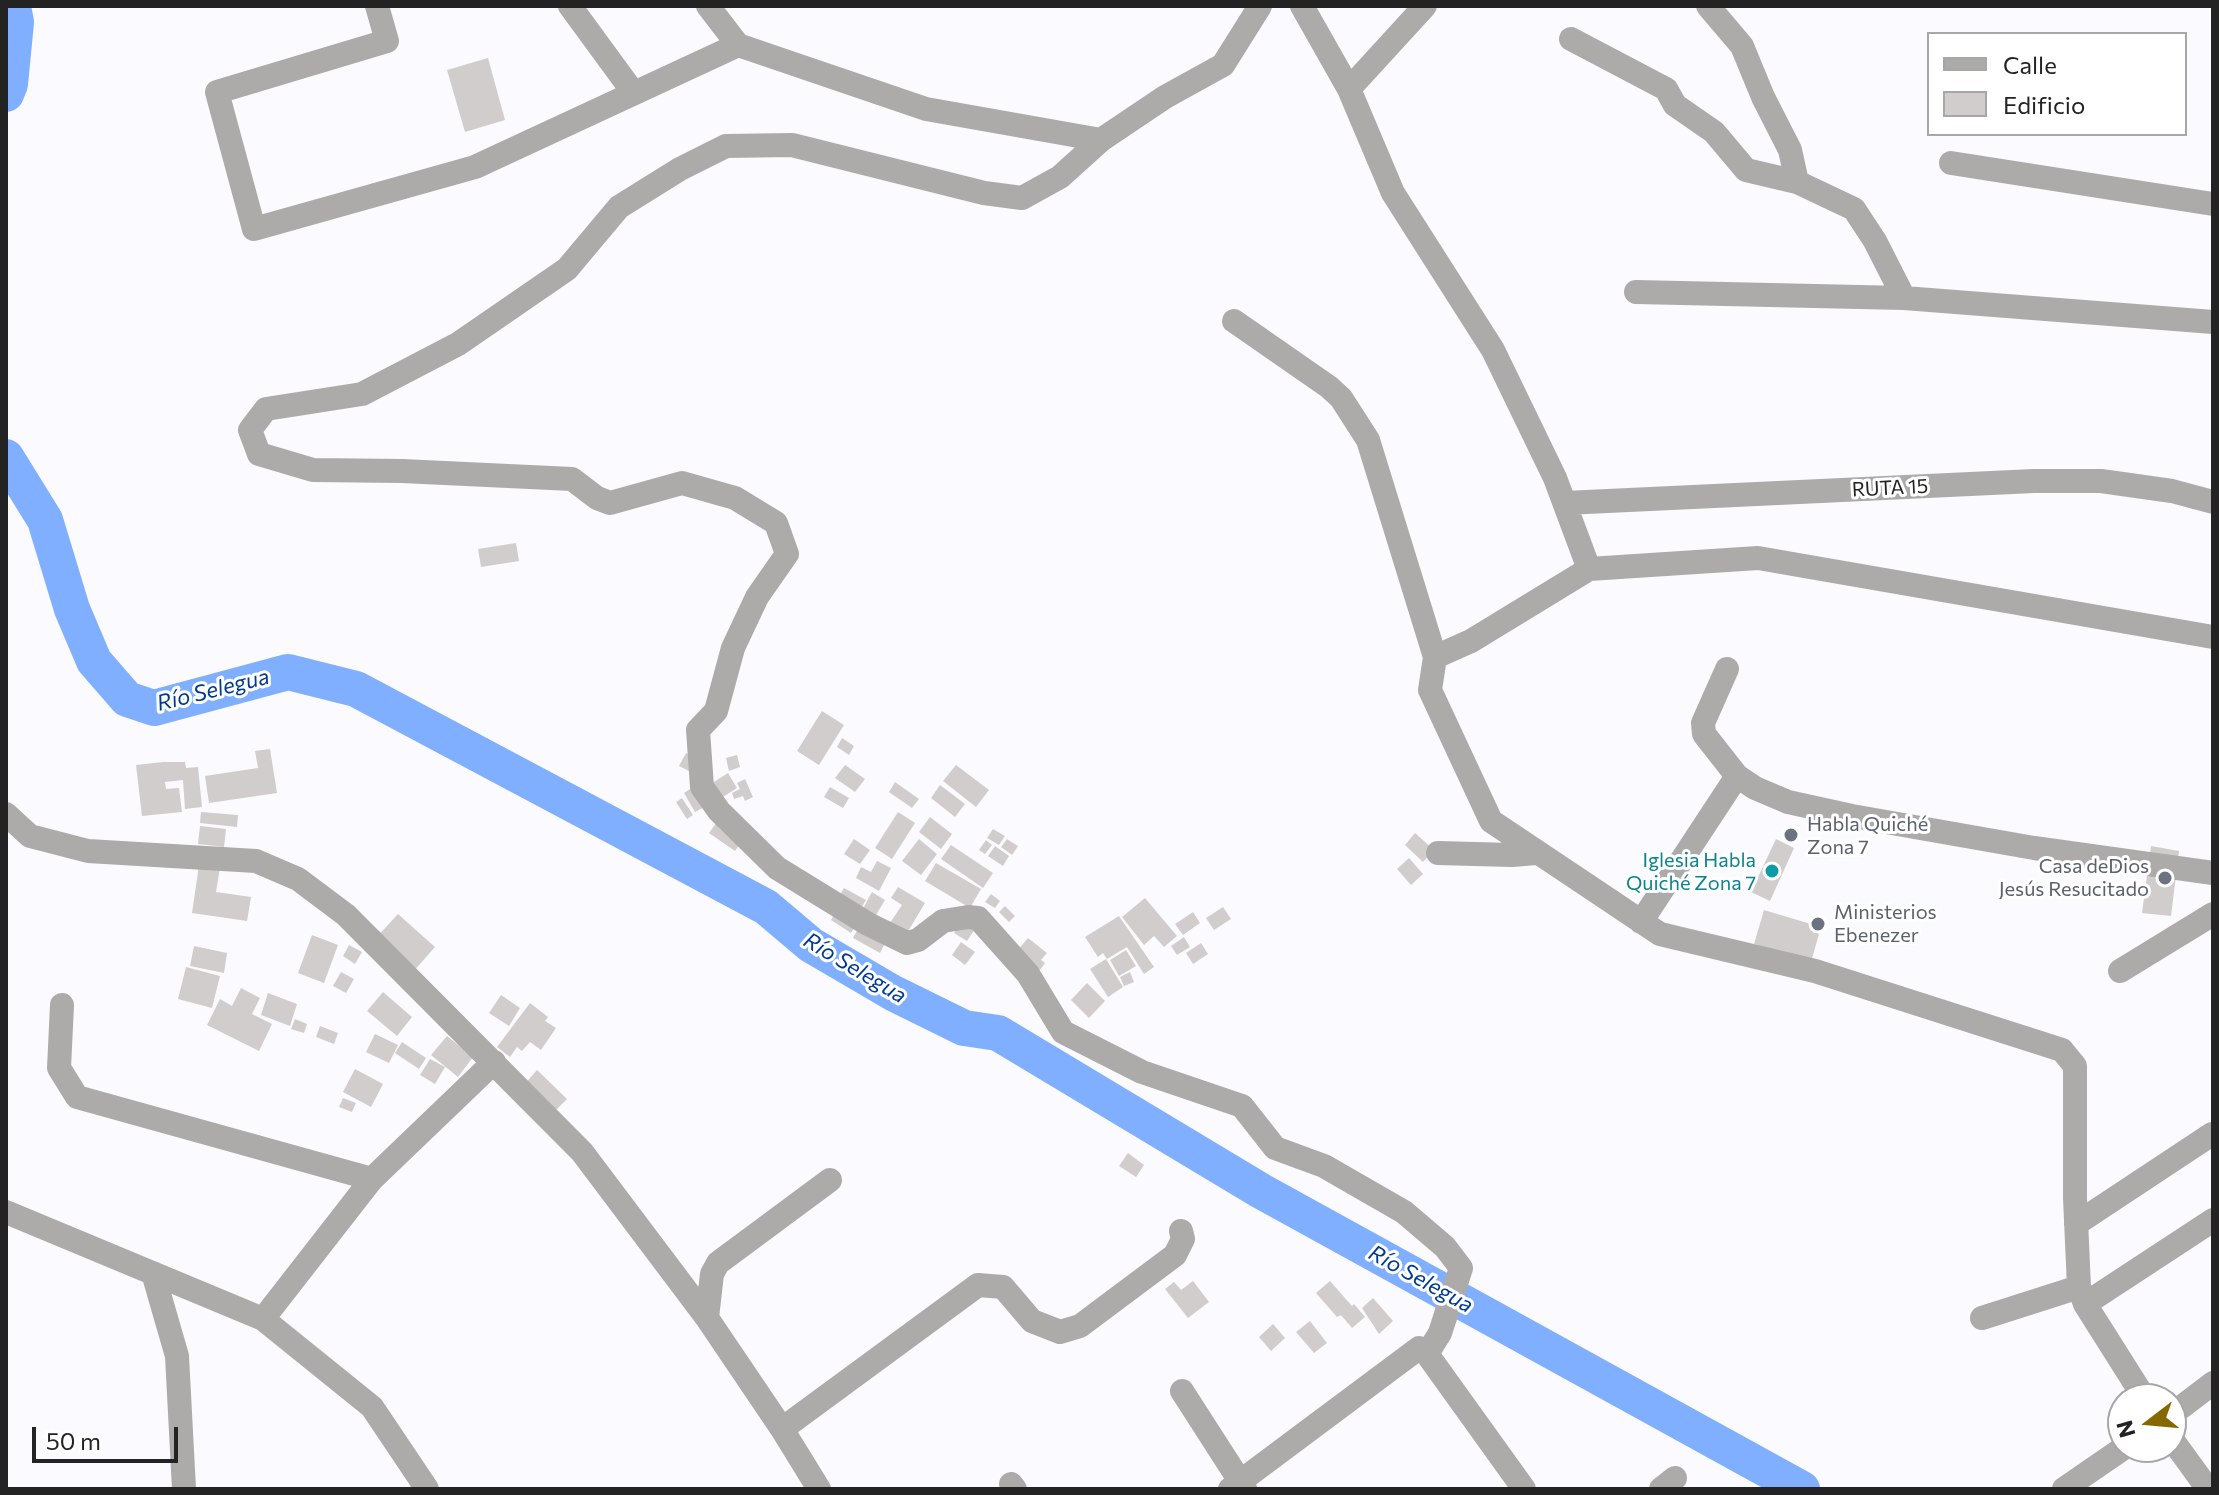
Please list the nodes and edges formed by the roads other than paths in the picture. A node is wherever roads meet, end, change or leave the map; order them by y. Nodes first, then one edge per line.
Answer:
1 (377, 6) edge
2 (570, 6) edge
3 (708, 6) edge
4 (1260, 6) edge
5 (1302, 6) edge
6 (1425, 6) edge
7 (1708, 6) edge
8 (1571, 39) dead end
9 (738, 45) junction
10 (1349, 89) junction
11 (633, 92) junction
12 (1101, 140) junction
13 (1951, 163) dead end
14 (1797, 182) junction
15 (2213, 204) edge
16 (1636, 292) dead end
17 (1904, 298) junction
18 (1234, 321) dead end
19 (2213, 322) edge
20 (2213, 502) edge
21 (1565, 503) junction
22 (1589, 569) junction
23 (2213, 637) edge
24 (1435, 657) junction
25 (1727, 669) dead end
26 (1737, 776) junction
27 (6, 814) edge
28 (1438, 853) dead end
29 (1536, 853) junction
30 (2213, 873) edge
31 (2213, 914) edge
32 (1641, 922) junction
33 (2120, 971) dead end
34 (62, 1005) dead end
35 (494, 1062) junction
36 (2212, 1134) edge
37 (372, 1179) junction
38 (830, 1180) dead end
39 (6, 1212) edge
40 (2213, 1220) edge
41 (2076, 1224) junction
42 (1181, 1231) dead end
43 (153, 1273) junction
44 (2082, 1295) junction
45 (707, 1318) junction
46 (1982, 1318) dead end
47 (263, 1319) junction
48 (1434, 1343) junction
49 (2135, 1383) edge
50 (2213, 1383) edge
51 (1182, 1391) dead end
52 (2187, 1403) edge
53 (782, 1429) junction
54 (2107, 1459) edge
55 (2187, 1460) edge
56 (1239, 1487) edge
57 (184, 1489) edge
58 (427, 1489) edge
59 (819, 1489) edge
60 (1524, 1489) edge
61 (2064, 1489) edge
62 (2208, 1489) edge

1 - 11 street
2 - 11 street
3 - 9 street
4 - 12 street
5 - 10 street
6 - 10 street
7 - 14 street
8 - 14 street
9 - 11 street
9 - 12 street
10 - 21 street
12 - 48 street
13 - 15 street
14 - 17 street
16 - 17 street
17 - 19 street
18 - 24 street
20 - 21 street, RUTA 15
21 - 22 street
22 - 23 street
22 - 24 street
24 - 29 street
25 - 26 street
26 - 30 street
26 - 32 street
27 - 35 street
28 - 29 street
29 - 32 street
31 - 33 street
32 - 41 street
34 - 37 street
35 - 37 street
35 - 45 street
36 - 41 street
37 - 47 street
38 - 45 street
39 - 43 street
40 - 44 street
41 - 44 street
42 - 53 street
43 - 47 street
43 - 57 street
44 - 46 street
44 - 49 street
45 - 53 street
47 - 58 street
48 - 56 street
48 - 60 street
50 - 52 street
51 - 56 street
53 - 59 street
54 - 61 street
55 - 62 street

